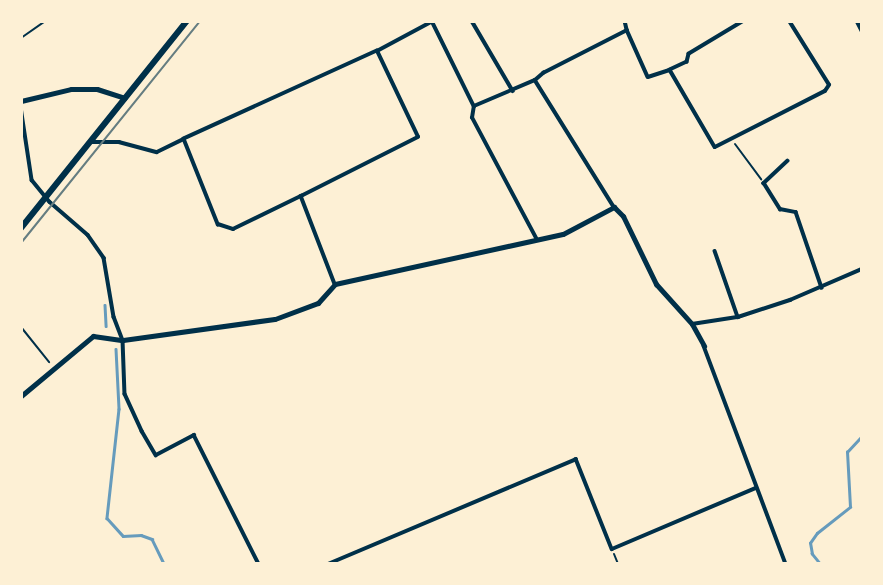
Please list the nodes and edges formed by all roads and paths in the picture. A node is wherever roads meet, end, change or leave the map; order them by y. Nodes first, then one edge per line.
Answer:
1 (45, 21) edge
2 (187, 21) edge
3 (472, 21) edge
4 (625, 21) edge
5 (744, 21) edge
6 (789, 21) edge
7 (857, 21) edge
8 (433, 22) edge
9 (627, 30) junction
10 (862, 31) edge
11 (21, 38) edge
12 (377, 51) junction
13 (670, 71) junction
14 (535, 80) junction
15 (513, 91) junction
16 (125, 99) junction
17 (21, 102) edge
18 (474, 106) junction
19 (21, 107) edge
20 (730, 137) junction
21 (184, 139) junction
22 (90, 142) junction
23 (21, 147) edge
24 (28, 151) junction
25 (788, 161) dead end
26 (764, 183) junction
27 (301, 196) junction
28 (45, 198) junction
29 (614, 207) junction
30 (21, 228) edge
31 (537, 240) junction
32 (715, 251) dead end
33 (862, 269) edge
34 (335, 284) junction
35 (822, 288) junction
36 (738, 317) junction
37 (692, 324) junction
38 (21, 327) edge
39 (123, 340) junction
40 (704, 346) joint
41 (54, 368) junction
42 (21, 397) edge
43 (757, 488) junction
44 (612, 550) junction
45 (259, 564) edge
46 (328, 564) edge
47 (618, 564) edge
48 (786, 564) edge

1 - 11 path
2 - 16 highway
3 - 15 street
4 - 9 street
5 - 13 street
6 - 20 street
7 - 10 street
8 - 12 street
8 - 18 street
9 - 13 street
9 - 14 street
12 - 21 street
12 - 27 street
13 - 20 street
14 - 15 street
14 - 29 street
15 - 18 street
16 - 17 street
16 - 22 highway
18 - 31 street
19 - 24 street
20 - 26 path
21 - 22 street
21 - 27 street
22 - 28 highway
23 - 24 street
24 - 28 street
25 - 26 street
26 - 35 street
27 - 34 street
28 - 30 highway
28 - 39 street
29 - 31 street
29 - 37 street
31 - 34 street
32 - 36 street
33 - 35 street
34 - 39 street
35 - 36 street
36 - 37 street
37 - 40 street
38 - 41 path
39 - 41 street
39 - 45 street
40 - 43 street
41 - 42 street
43 - 44 street
43 - 48 street
44 - 46 street
44 - 47 path

